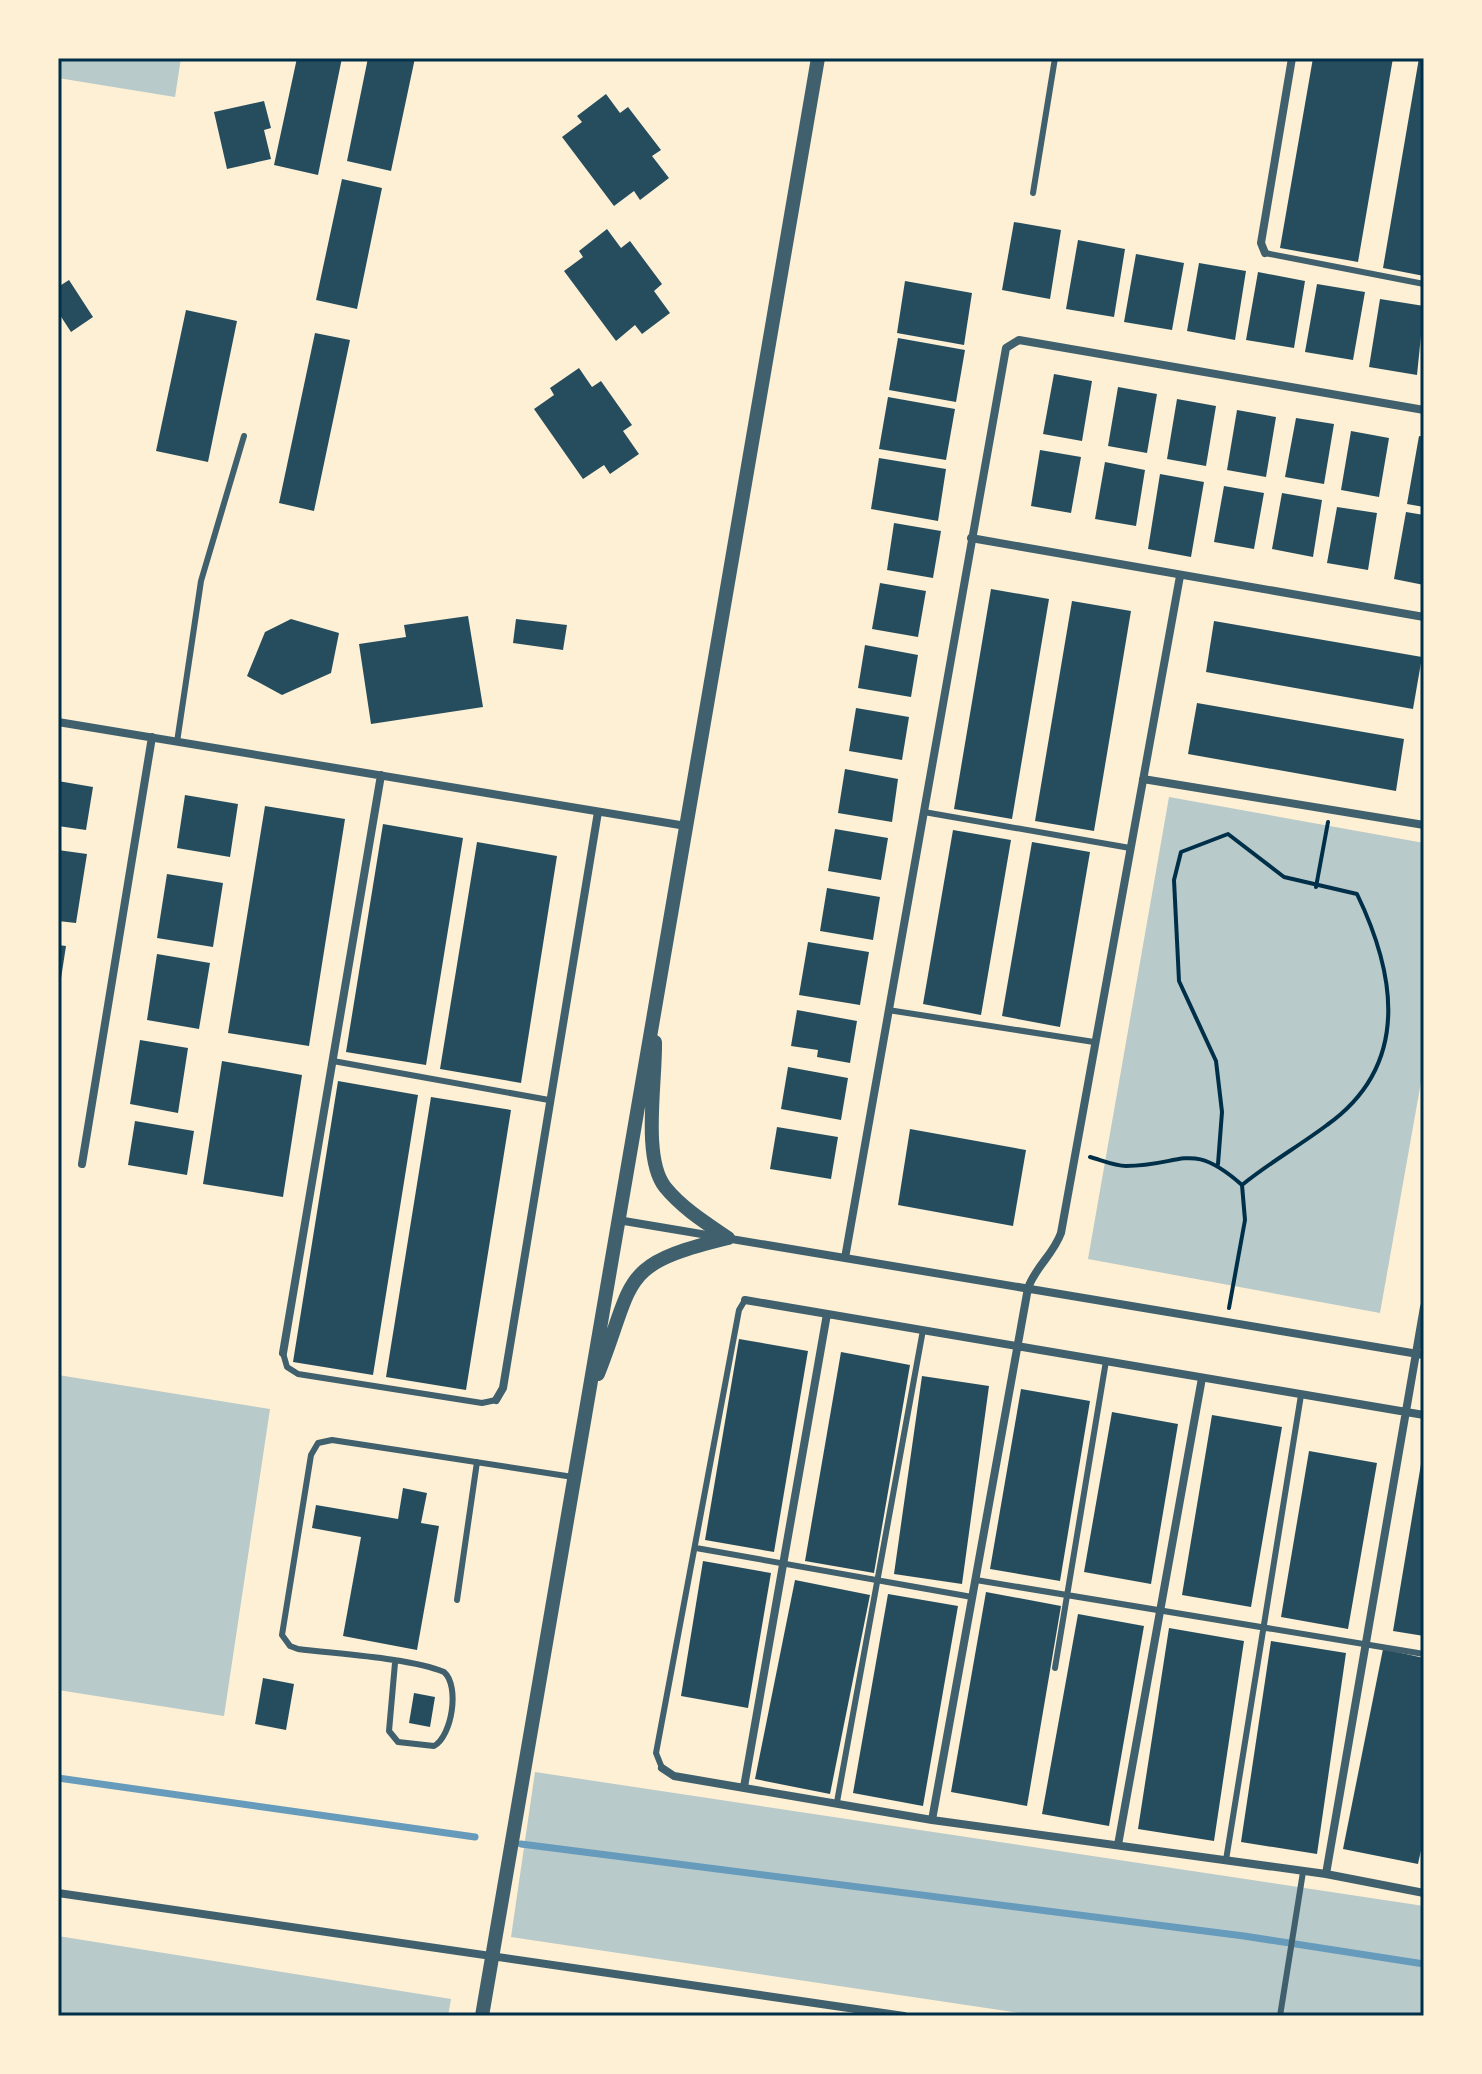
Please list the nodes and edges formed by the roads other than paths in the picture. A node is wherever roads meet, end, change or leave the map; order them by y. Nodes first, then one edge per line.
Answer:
1 (818, 58) edge
2 (1055, 58) edge
3 (1292, 58) edge
4 (1033, 193) dead end
5 (1265, 253) joint
6 (1424, 284) edge
7 (1424, 410) edge
8 (244, 436) dead end
9 (971, 538) junction
10 (1180, 576) junction
11 (1424, 617) edge
12 (58, 722) edge
13 (152, 737) junction
14 (177, 742) junction
15 (381, 775) junction
16 (1143, 779) junction
17 (598, 812) junction
18 (924, 812) junction
19 (1424, 825) edge
20 (686, 826) junction
21 (1130, 848) junction
22 (888, 1010) junction
23 (654, 1013) junction
24 (1094, 1042) junction
25 (333, 1061) junction
26 (549, 1100) junction
27 (82, 1164) dead end
28 (618, 1220) junction
29 (728, 1238) junction
30 (845, 1258) junction
31 (1028, 1288) junction
32 (745, 1300) joint
33 (1424, 1307) edge
34 (827, 1314) junction
35 (923, 1330) junction
36 (1016, 1346) junction
37 (283, 1353) joint
38 (1420, 1355) edge
39 (1106, 1361) junction
40 (1202, 1378) junction
41 (1301, 1395) junction
42 (496, 1400) joint
43 (587, 1404) junction
44 (1408, 1413) junction
45 (1424, 1415) edge
46 (477, 1462) junction
47 (574, 1477) junction
48 (696, 1548) junction
49 (784, 1563) junction
50 (879, 1580) junction
51 (976, 1580) junction
52 (1070, 1595) junction
53 (972, 1597) junction
54 (457, 1600) dead end
55 (1161, 1611) junction
56 (1264, 1627) junction
57 (1367, 1645) junction
58 (1424, 1654) edge
59 (395, 1663) junction
60 (1055, 1668) dead end
61 (662, 1768) joint
62 (744, 1787) junction
63 (837, 1802) junction
64 (932, 1820) junction
65 (1118, 1845) junction
66 (1226, 1860) junction
67 (1303, 1872) junction
68 (1326, 1874) junction
69 (58, 1893) edge
70 (1424, 1893) edge
71 (492, 1958) junction
72 (874, 2014) edge
73 (482, 2016) edge
74 (904, 2016) edge
75 (1280, 2016) edge

1 - 20 street
2 - 4 lane
3 - 5 street
5 - 6 lane
7 - 9 street
8 - 14 lane
9 - 10 street
9 - 18 street
10 - 11 street
10 - 16 street
12 - 13 street
13 - 14 street
13 - 27 street
14 - 15 street
15 - 17 street
15 - 25 street
16 - 19 street
16 - 21 street
17 - 20 street
17 - 26 street
18 - 21 lane
18 - 22 street
20 - 23 street
21 - 24 street
22 - 24 lane
22 - 30 street
23 - 28 street
23 - 29 street
24 - 31 street
25 - 26 lane
25 - 37 street
26 - 42 street
28 - 29 street
28 - 43 street
29 - 30 street
29 - 43 street
30 - 31 street
31 - 36 street
31 - 38 street
32 - 34 street
32 - 48 lane
33 - 38 street
34 - 35 street
34 - 49 street
35 - 36 street
35 - 50 lane
36 - 39 street
36 - 51 street
37 - 42 lane
38 - 44 street
39 - 40 street
39 - 52 lane
40 - 41 street
40 - 55 street
41 - 44 street
41 - 56 lane
43 - 47 street
44 - 45 street
44 - 57 street
46 - 47 lane
46 - 54 lane
46 - 59 lane
47 - 71 street
48 - 49 lane
48 - 61 lane
49 - 50 lane
49 - 62 street
50 - 53 lane
50 - 63 lane
51 - 52 lane
51 - 53 street
52 - 55 lane
52 - 60 lane
53 - 64 street
55 - 56 lane
55 - 65 street
56 - 57 lane
56 - 66 lane
57 - 58 lane
57 - 68 street
59 - 59 lane
61 - 62 street
62 - 63 street
63 - 64 street
64 - 65 street
65 - 66 street
66 - 67 street
67 - 68 street
67 - 75 lane
68 - 70 street
69 - 71 street
71 - 72 street
71 - 73 street
72 - 74 street

